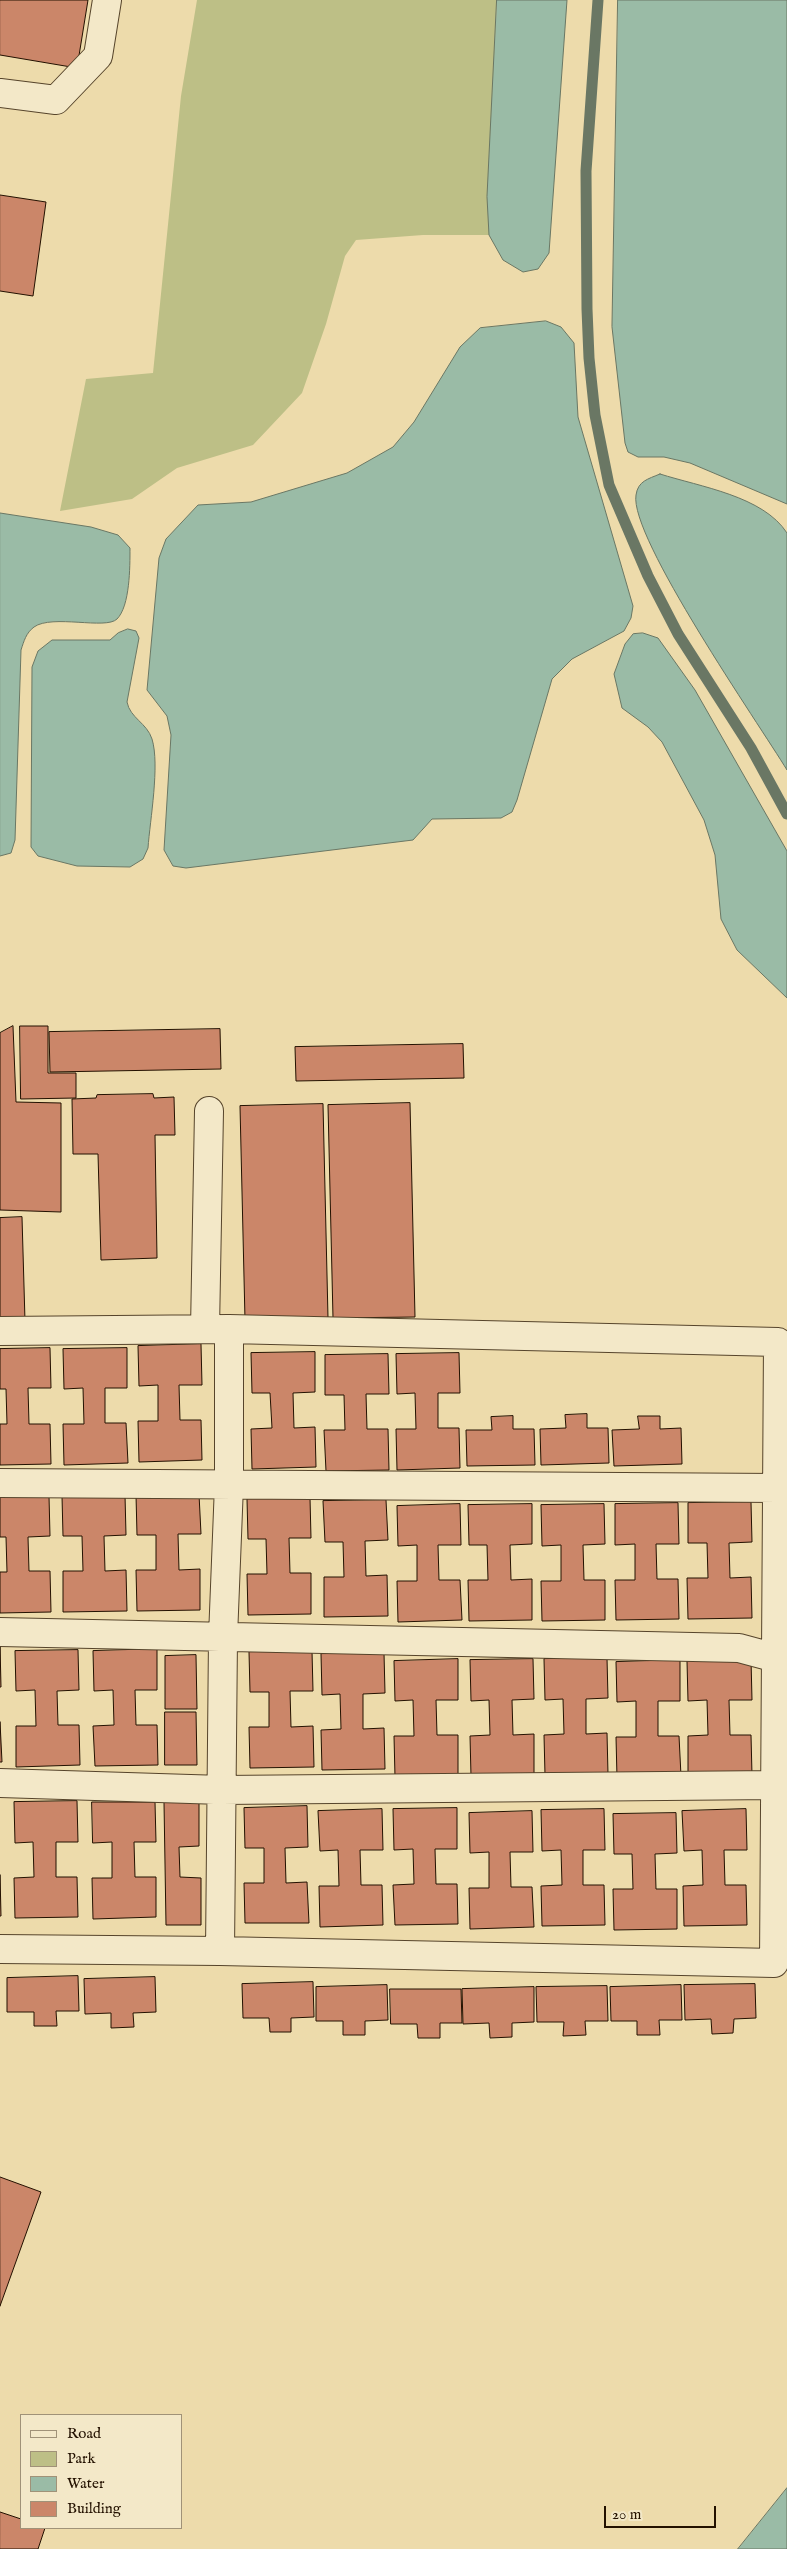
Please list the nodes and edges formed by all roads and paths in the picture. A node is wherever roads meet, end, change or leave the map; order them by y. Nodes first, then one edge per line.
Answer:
1 (107, 0) edge
2 (0, 92) edge
3 (209, 1111) dead end
4 (217, 1329) junction
5 (0, 1331) edge
6 (0, 1483) edge
7 (229, 1485) junction
8 (778, 1488) junction
9 (0, 1632) edge
10 (223, 1636) junction
11 (776, 1658) junction
12 (0, 1783) edge
13 (775, 1785) junction
14 (222, 1790) junction
15 (0, 1949) edge
16 (220, 1951) junction

1 - 2 street
3 - 4 street
4 - 5 street
4 - 7 street
4 - 8 street
6 - 7 street
7 - 8 street
7 - 10 street
8 - 11 street
9 - 10 street
10 - 11 street
10 - 14 street
11 - 13 street
12 - 14 street
13 - 14 street
13 - 16 street
14 - 16 street
15 - 16 street

